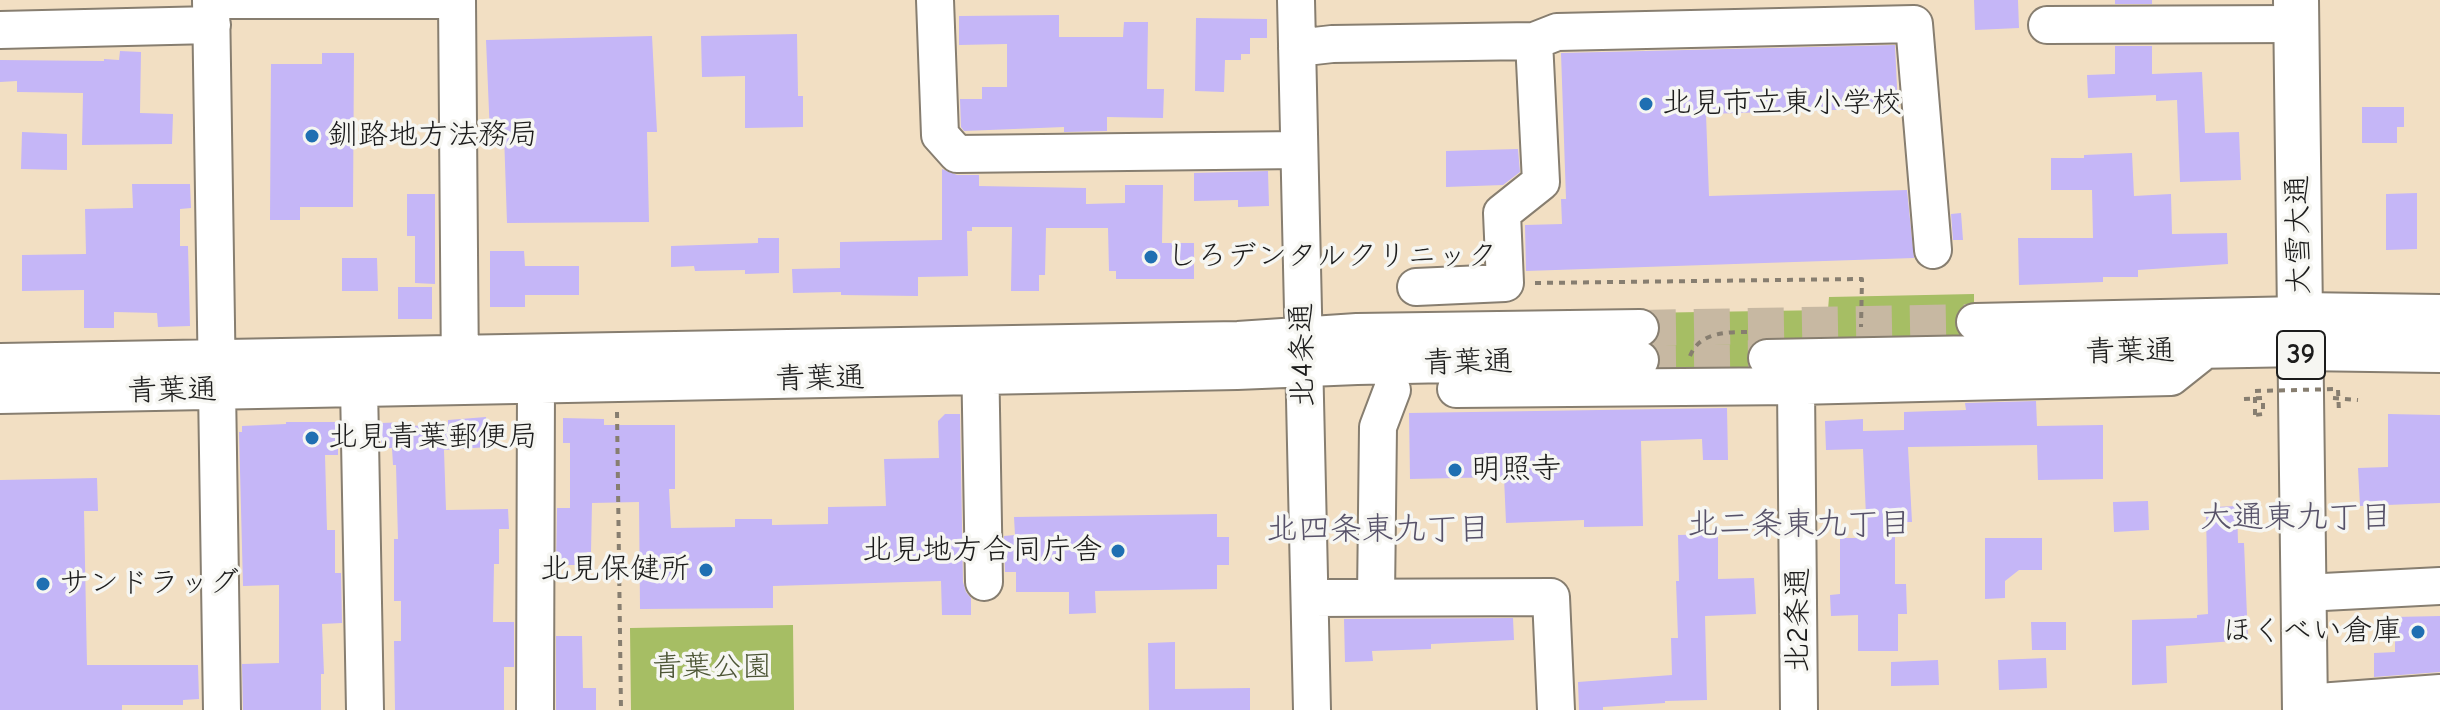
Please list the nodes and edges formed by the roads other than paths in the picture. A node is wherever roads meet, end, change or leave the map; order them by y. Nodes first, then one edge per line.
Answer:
1 (444, 0) edge
2 (457, 0) edge
3 (935, 0) edge
4 (1296, 0) edge
5 (211, 8) edge
6 (2296, 12) edge
7 (2047, 25) dead end
8 (0, 30) edge
9 (1534, 41) junction
10 (1297, 48) junction
11 (1299, 150) junction
12 (1933, 250) dead end
13 (1416, 287) dead end
14 (2440, 317) edge
15 (1975, 322) tunnel mouth
16 (2300, 332) junction
17 (1640, 344) tunnel mouth
18 (2205, 350) junction
19 (2440, 350) edge
20 (1303, 352) junction
21 (1767, 358) tunnel mouth
22 (980, 360) junction
23 (0, 362) edge
24 (460, 369) junction
25 (218, 374) junction
26 (536, 384) junction
27 (359, 386) junction
28 (1796, 386) junction
29 (1392, 390) junction
30 (0, 395) edge
31 (984, 582) dead end
32 (2440, 586) edge
33 (2304, 593) junction
34 (1376, 597) junction
35 (1310, 598) junction
36 (2440, 693) edge
37 (2305, 706) edge
38 (222, 710) edge
39 (365, 710) edge
40 (535, 710) edge
41 (1312, 710) edge
42 (1556, 710) edge
43 (1799, 710) edge

1 - 5 street
2 - 24 street
3 - 11 street
4 - 10 street, 北4条通
5 - 8 street
5 - 25 street
6 - 7 street
6 - 16 main road, 大雪大通 / 39
9 - 10 street
9 - 12 street
9 - 13 street
10 - 11 street, 北4条通
11 - 20 street, 北4条通
14 - 16 main road
15 - 16 street, 青葉通
16 - 18 street, 青葉通
16 - 19 main road
16 - 33 main road, 大雪大通 / 39
17 - 20 street, 青葉通
18 - 21 street, 青葉通
18 - 28 street
20 - 22 street, 青葉通
20 - 29 street
20 - 35 street, 北4条通
22 - 24 street, 青葉通
22 - 26 street, 青葉通
22 - 31 street
23 - 25 street, 青葉通
24 - 25 street, 青葉通
24 - 26 street, 青葉通
24 - 27 street, 青葉通
25 - 27 street, 青葉通
25 - 30 street, 青葉通
25 - 38 street
26 - 40 street
27 - 39 street
28 - 29 street
28 - 43 street, 北2条通
29 - 34 street
32 - 33 street
33 - 37 main road, 大雪大通 / 39
34 - 35 street
34 - 42 street
35 - 41 street, 北4条通
36 - 37 street

